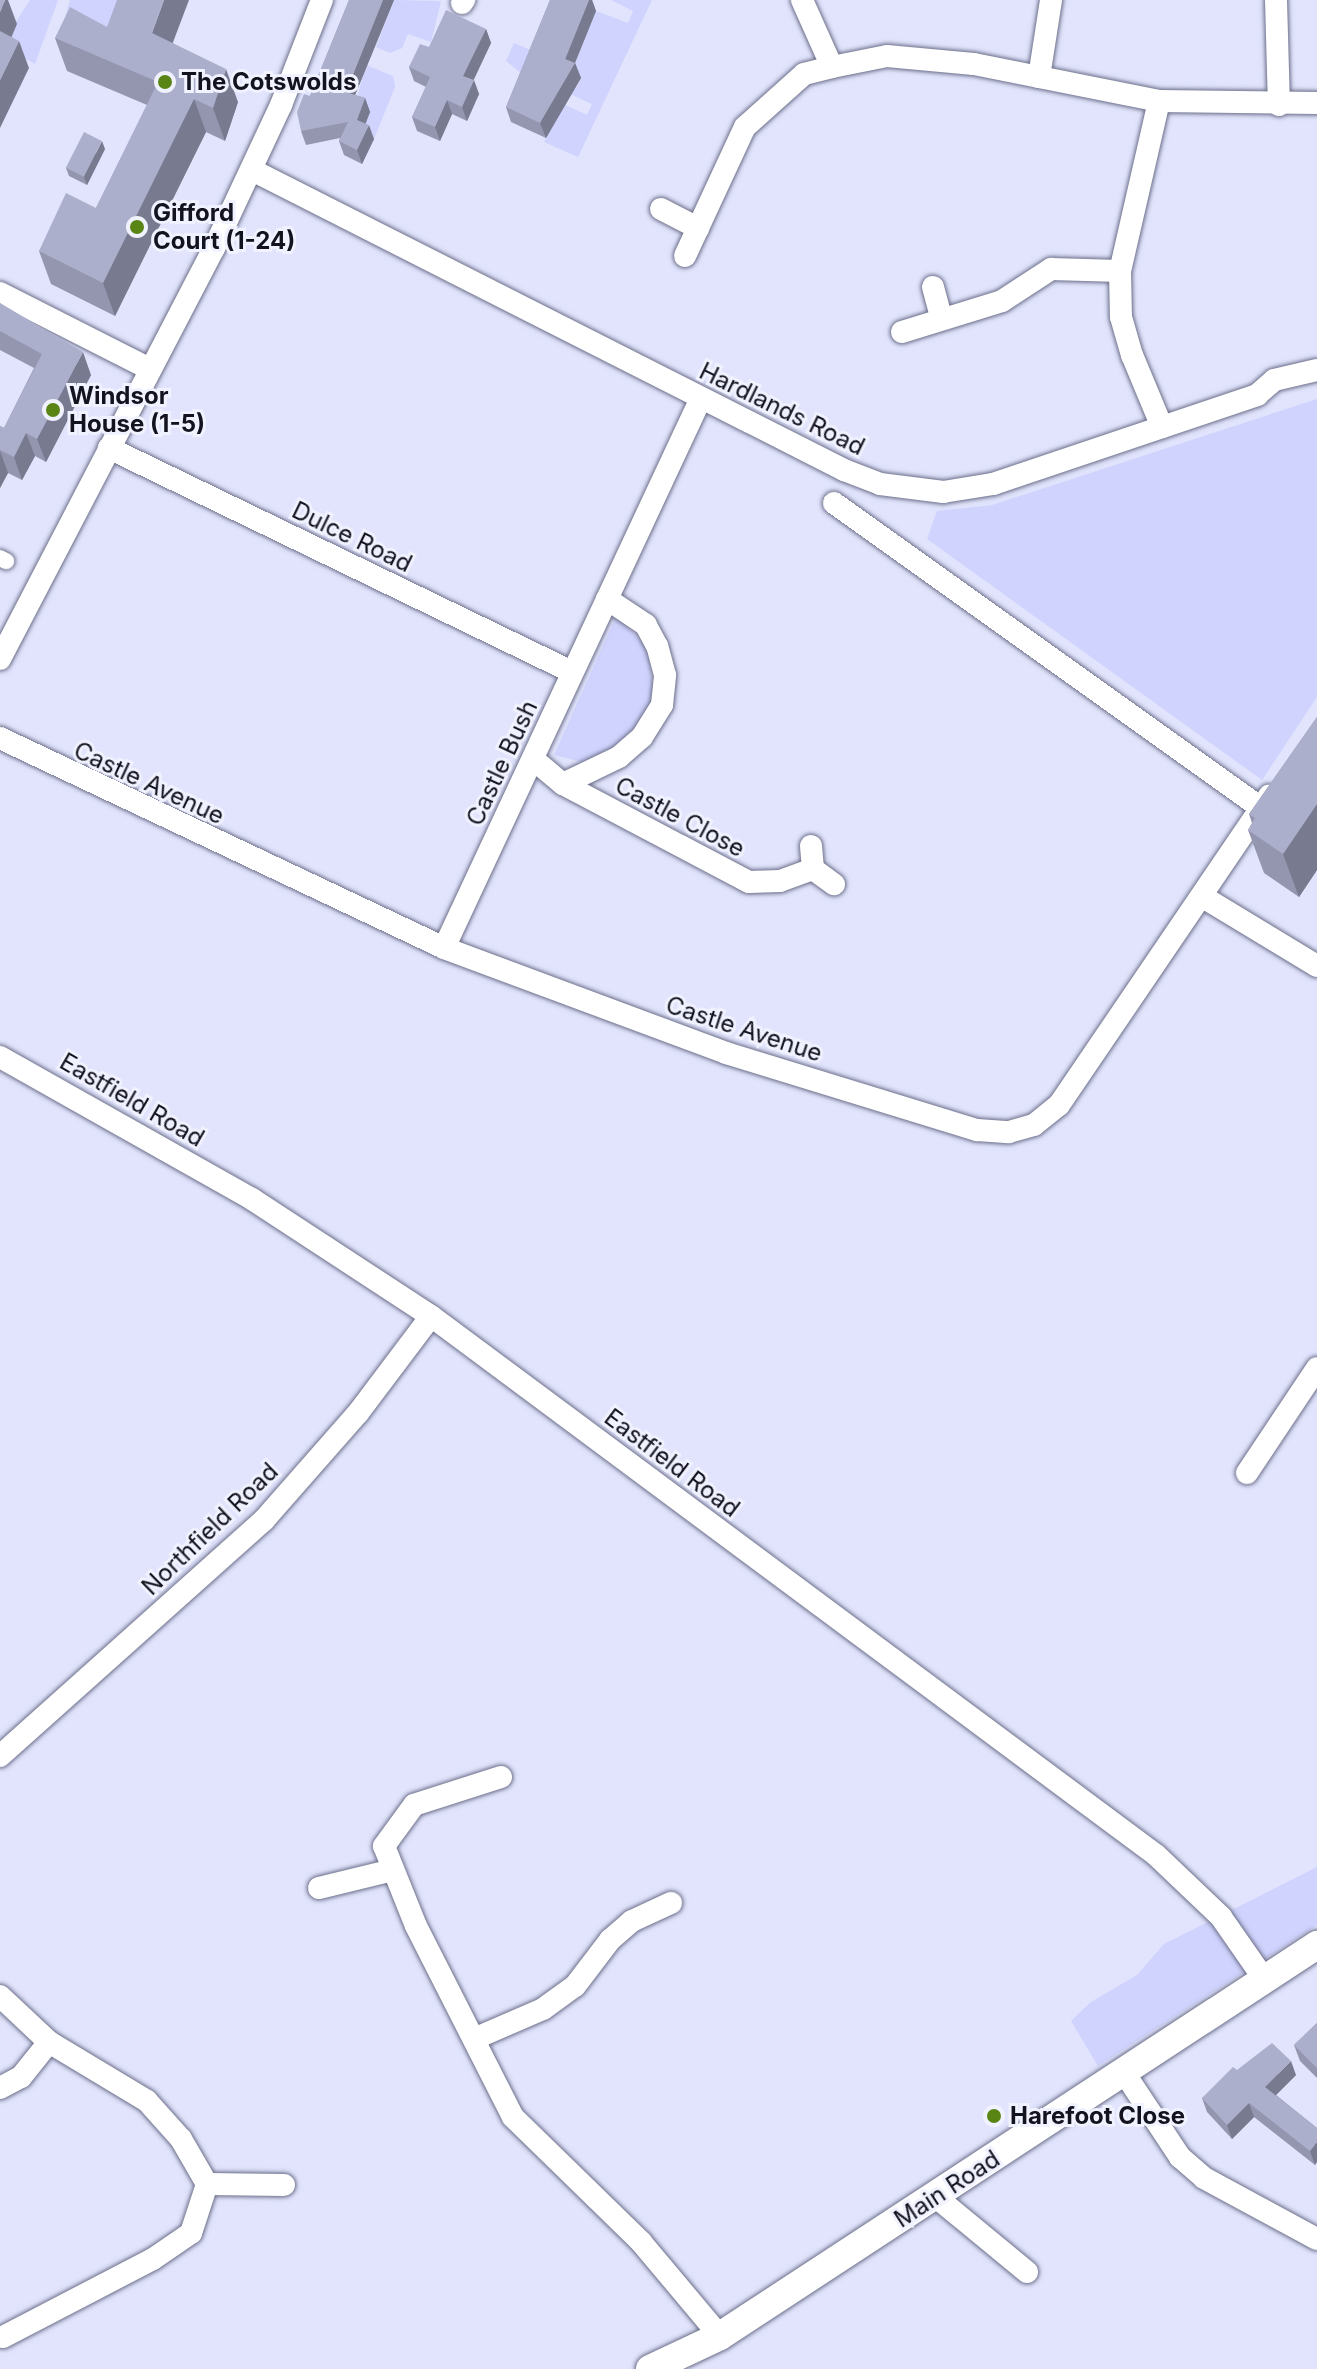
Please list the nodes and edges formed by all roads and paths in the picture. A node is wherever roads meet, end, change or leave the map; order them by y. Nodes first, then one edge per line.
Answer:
1 (322, 0) edge
2 (802, 0) edge
3 (1051, 0) edge
4 (1276, 0) edge
5 (832, 67) junction
6 (1039, 77) junction
7 (1159, 101) junction
8 (1317, 103) edge
9 (1279, 105) junction
10 (252, 170) junction
11 (661, 209) dead end
12 (698, 228) junction
13 (685, 256) dead end
14 (1120, 271) junction
15 (933, 287) dead end
16 (0, 293) edge
17 (941, 316) junction
18 (902, 332) dead end
19 (148, 368) junction
20 (1317, 370) edge
21 (701, 398) junction
22 (1162, 427) junction
23 (109, 448) junction
24 (834, 503) dead end
25 (607, 599) junction
26 (0, 659) edge
27 (572, 672) junction
28 (0, 738) edge
29 (533, 759) junction
30 (1285, 773) edge
31 (563, 784) junction
32 (1261, 808) junction
33 (811, 846) dead end
34 (813, 869) junction
35 (834, 884) dead end
36 (1203, 897) junction
37 (444, 948) junction
38 (1317, 966) edge
39 (0, 1057) edge
40 (431, 1316) junction
41 (1317, 1368) edge
42 (1247, 1473) dead end
43 (0, 1756) edge
44 (501, 1777) dead end
45 (393, 1870) junction
46 (319, 1888) dead end
47 (671, 1903) dead end
48 (1317, 1945) edge
49 (1262, 1976) junction
50 (0, 1996) edge
51 (476, 2038) junction
52 (49, 2042) junction
53 (1125, 2074) junction
54 (0, 2088) edge
55 (207, 2184) junction
56 (284, 2185) dead end
57 (936, 2197) junction
58 (1317, 2239) edge
59 (1027, 2272) dead end
60 (720, 2336) junction
61 (3, 2337) dead end
62 (650, 2369) edge

1 - 10 street
2 - 5 street
3 - 6 street
4 - 9 street
5 - 6 street
5 - 12 street
6 - 7 street
7 - 9 street
7 - 14 street
8 - 9 street
10 - 19 street
10 - 21 street, Hardlands Road
11 - 12 street
12 - 13 street
14 - 17 street
14 - 22 street
15 - 17 street
16 - 19 street
17 - 18 street
19 - 23 street
20 - 22 street, Hardlands Road
21 - 22 street, Hardlands Road
21 - 25 street, Castle Bush
23 - 26 street
23 - 27 street, Dulce Road
24 - 32 street
25 - 27 street, Castle Bush
25 - 31 street
27 - 29 street, Castle Bush
28 - 37 street, Castle Avenue
29 - 31 street, Castle Close
29 - 37 street, Castle Bush
30 - 32 street, Castle Avenue
31 - 34 street, Castle Close
32 - 36 street, Castle Avenue
33 - 34 street
34 - 35 street
36 - 37 street, Castle Avenue
36 - 38 street
39 - 40 street, Eastfield Road
40 - 43 street, Northfield Road
40 - 49 street, Eastfield Road
41 - 42 street
44 - 45 street
45 - 46 street
45 - 51 street
47 - 51 street
48 - 49 street, Main Road
49 - 53 street, Main Road
50 - 52 street
51 - 60 street
52 - 54 street
52 - 55 street
53 - 57 street, Main Road
53 - 58 street
55 - 56 street
55 - 61 street
57 - 59 street
57 - 60 street, Main Road
60 - 62 street, Main Road

